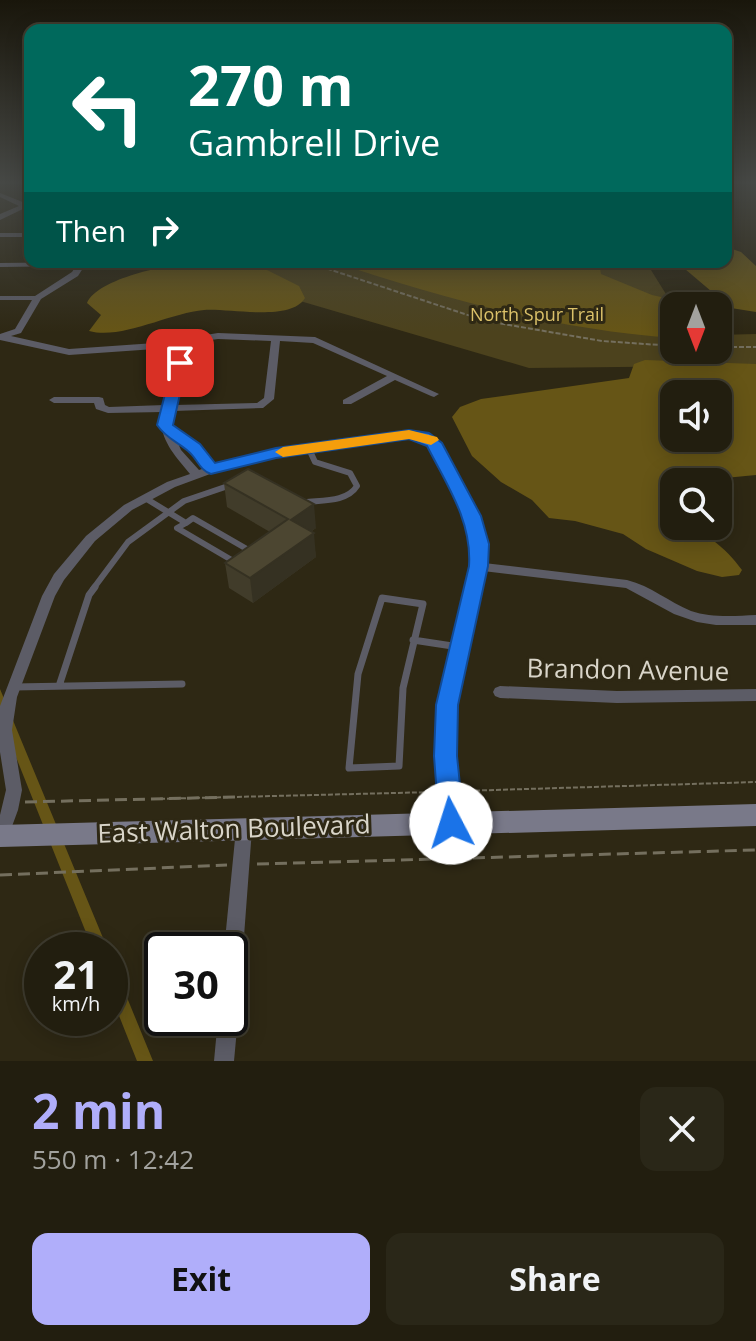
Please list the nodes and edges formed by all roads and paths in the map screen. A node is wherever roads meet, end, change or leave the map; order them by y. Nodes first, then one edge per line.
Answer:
1 (0, 235) edge
2 (24, 235) edge
3 (24, 264) edge
4 (0, 265) edge
5 (80, 268) edge
6 (325, 268) edge
7 (0, 298) edge
8 (37, 298) junction
9 (14, 334) junction
10 (1, 337) edge
11 (276, 338) junction
12 (186, 341) junction
13 (660, 345) edge
14 (732, 347) edge
15 (756, 347) edge
16 (87, 349) junction
17 (395, 376) junction
18 (434, 394) dead end
19 (54, 400) dead end
20 (347, 402) dead end
21 (168, 408) junction
22 (170, 433) junction
23 (309, 449) junction
24 (211, 469) junction
25 (196, 474) junction
26 (239, 482) edge
27 (145, 498) junction
28 (299, 502) edge
29 (169, 512) junction
30 (186, 523) junction
31 (478, 566) junction
32 (756, 620) edge
33 (413, 640) junction
34 (459, 647) junction
35 (182, 684) dead end
36 (59, 686) junction
37 (14, 687) junction
38 (500, 692) dead end
39 (756, 695) edge
40 (756, 782) edge
41 (448, 791) junction
42 (12, 801) junction
43 (756, 815) edge
44 (451, 823) junction
45 (244, 829) junction
46 (0, 836) edge
47 (756, 850) edge
48 (241, 865) junction
49 (0, 875) edge
50 (235, 932) edge
51 (226, 1036) edge
52 (224, 1061) edge

1 - 2 street
3 - 4 street
5 - 8 street
6 - 13 path
7 - 8 street
8 - 9 street
9 - 10 street
9 - 16 street
10 - 16 street
11 - 12 street
11 - 17 street
11 - 21 street
12 - 16 street
12 - 21 street
14 - 15 path
17 - 18 street
17 - 20 street
19 - 21 street
21 - 22 street
22 - 24 street
22 - 25 street
23 - 24 street
23 - 28 lane
23 - 31 street
24 - 25 street
25 - 27 street
26 - 29 lane
27 - 29 lane
27 - 37 street
29 - 30 lane
29 - 36 lane
30 - 30 lane
31 - 32 street
31 - 34 street
33 - 33 lane
33 - 34 lane
34 - 41 street
35 - 36 lane
36 - 37 lane
37 - 42 street
38 - 39 street, Brandon Avenue
40 - 41 path
41 - 42 path
41 - 44 street
42 - 46 street
43 - 44 main road, East Walton Boulevard
44 - 45 main road, East Walton Boulevard
45 - 46 main road, East Walton Boulevard
45 - 48 street
47 - 48 path
48 - 49 path
48 - 50 street
51 - 52 street

